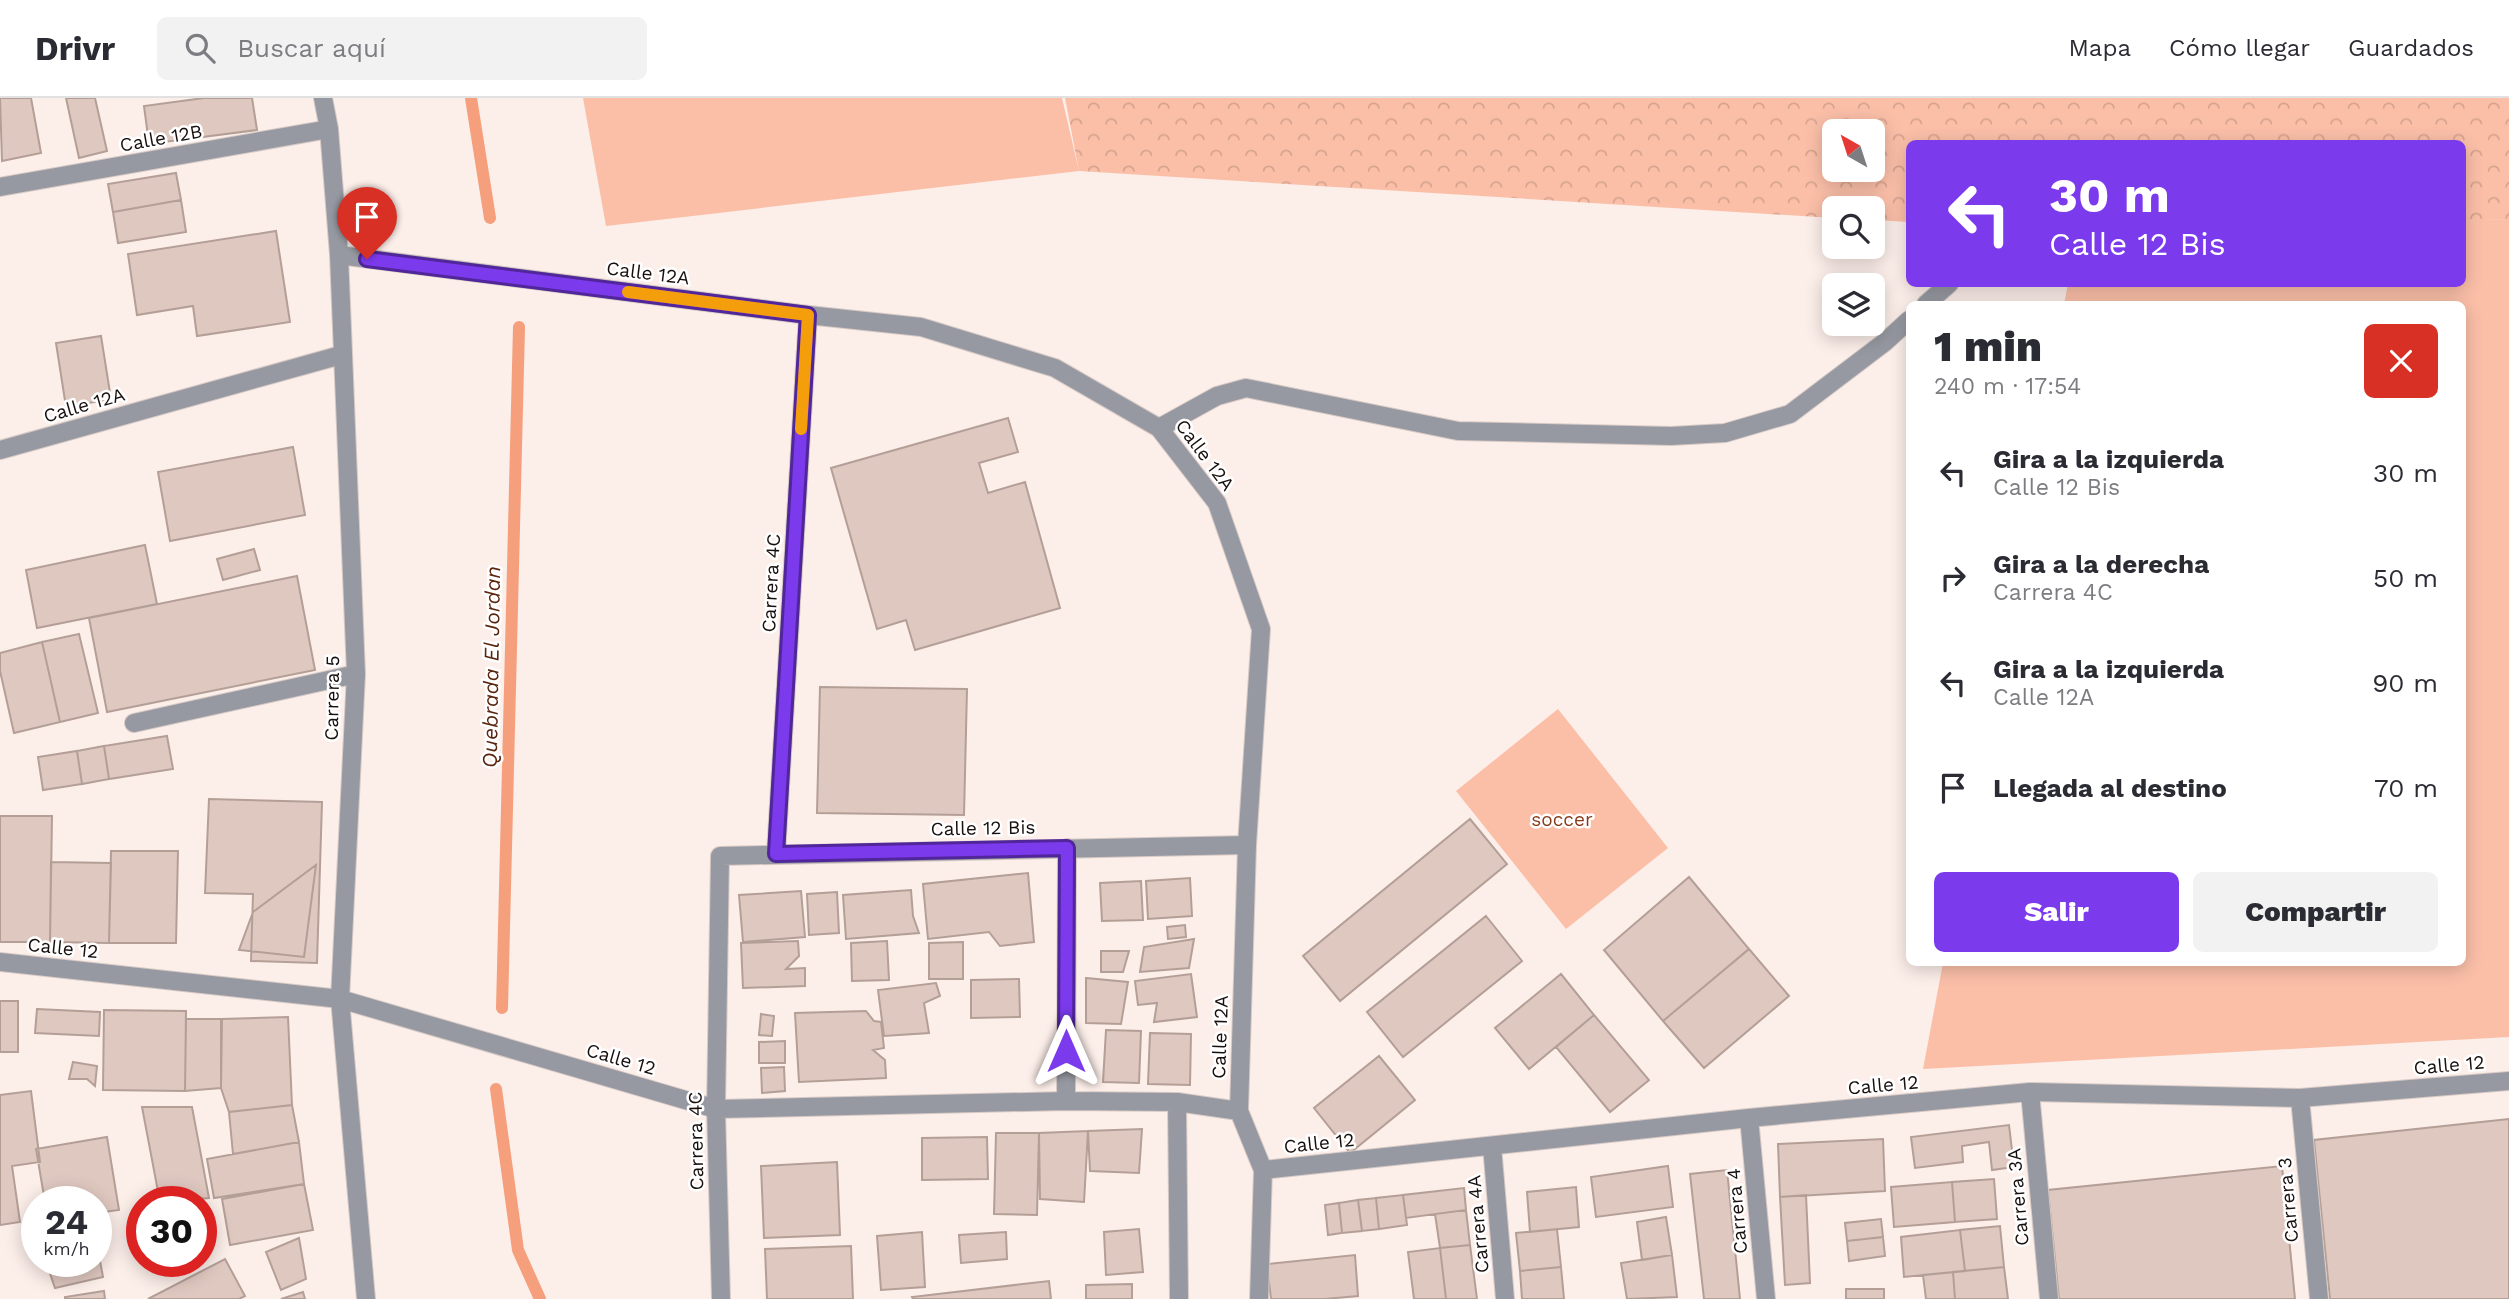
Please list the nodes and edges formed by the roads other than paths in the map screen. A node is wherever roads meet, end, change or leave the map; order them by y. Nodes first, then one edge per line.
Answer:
1 (323, 98) edge
2 (329, 129) junction
3 (0, 187) edge
4 (339, 255) junction
5 (1946, 287) edge
6 (1929, 301) edge
7 (808, 315) junction
8 (1906, 323) edge
9 (341, 355) junction
10 (1159, 428) junction
11 (0, 450) edge
12 (356, 674) junction
13 (134, 723) dead end
14 (1247, 845) junction
15 (1067, 848) junction
16 (776, 854) junction
17 (720, 856) joint
18 (0, 962) edge
19 (340, 999) junction
20 (2509, 1081) edge
21 (2030, 1092) junction
22 (2300, 1098) junction
23 (1066, 1101) junction
24 (1177, 1102) junction
25 (716, 1109) junction
26 (1239, 1111) junction
27 (1749, 1118) junction
28 (1492, 1146) junction
29 (1263, 1170) junction
30 (366, 1299) edge
31 (722, 1299) edge
32 (1179, 1299) edge
33 (1259, 1299) edge
34 (1505, 1299) edge
35 (1766, 1299) edge
36 (2049, 1299) edge
37 (2319, 1299) edge

1 - 2 street, Carrera 5
2 - 3 street, Calle 12B
2 - 4 street, Carrera 5
4 - 7 street, Calle 12A
4 - 9 street, Carrera 5
5 - 6 street
7 - 10 street, Calle 12A
7 - 16 street, Carrera 4C
8 - 10 street
9 - 11 street, Calle 12A
9 - 12 street, Carrera 5
10 - 14 street, Calle 12A
12 - 13 street
12 - 19 street, Carrera 5
14 - 15 street, Calle 12 Bis
14 - 26 street, Calle 12A
15 - 16 street, Calle 12 Bis
15 - 23 street
16 - 17 street, Calle 12 Bis
17 - 25 street, Carrera 4C
18 - 19 street, Calle 12
19 - 25 street, Calle 12
19 - 30 street, Carrera 5
20 - 22 street, Calle 12
21 - 22 street, Calle 12
21 - 27 street, Calle 12
21 - 36 street, Carrera 3A
22 - 37 street, Carrera 3
23 - 24 street, Calle 12
23 - 25 street, Calle 12
24 - 26 street, Calle 12
24 - 32 street
25 - 31 street, Carrera 4C
26 - 29 street, Calle 12A
27 - 28 street, Calle 12
27 - 35 street, Carrera 4
28 - 29 street, Calle 12
28 - 34 street, Carrera 4A
29 - 33 street, Calle 12A

